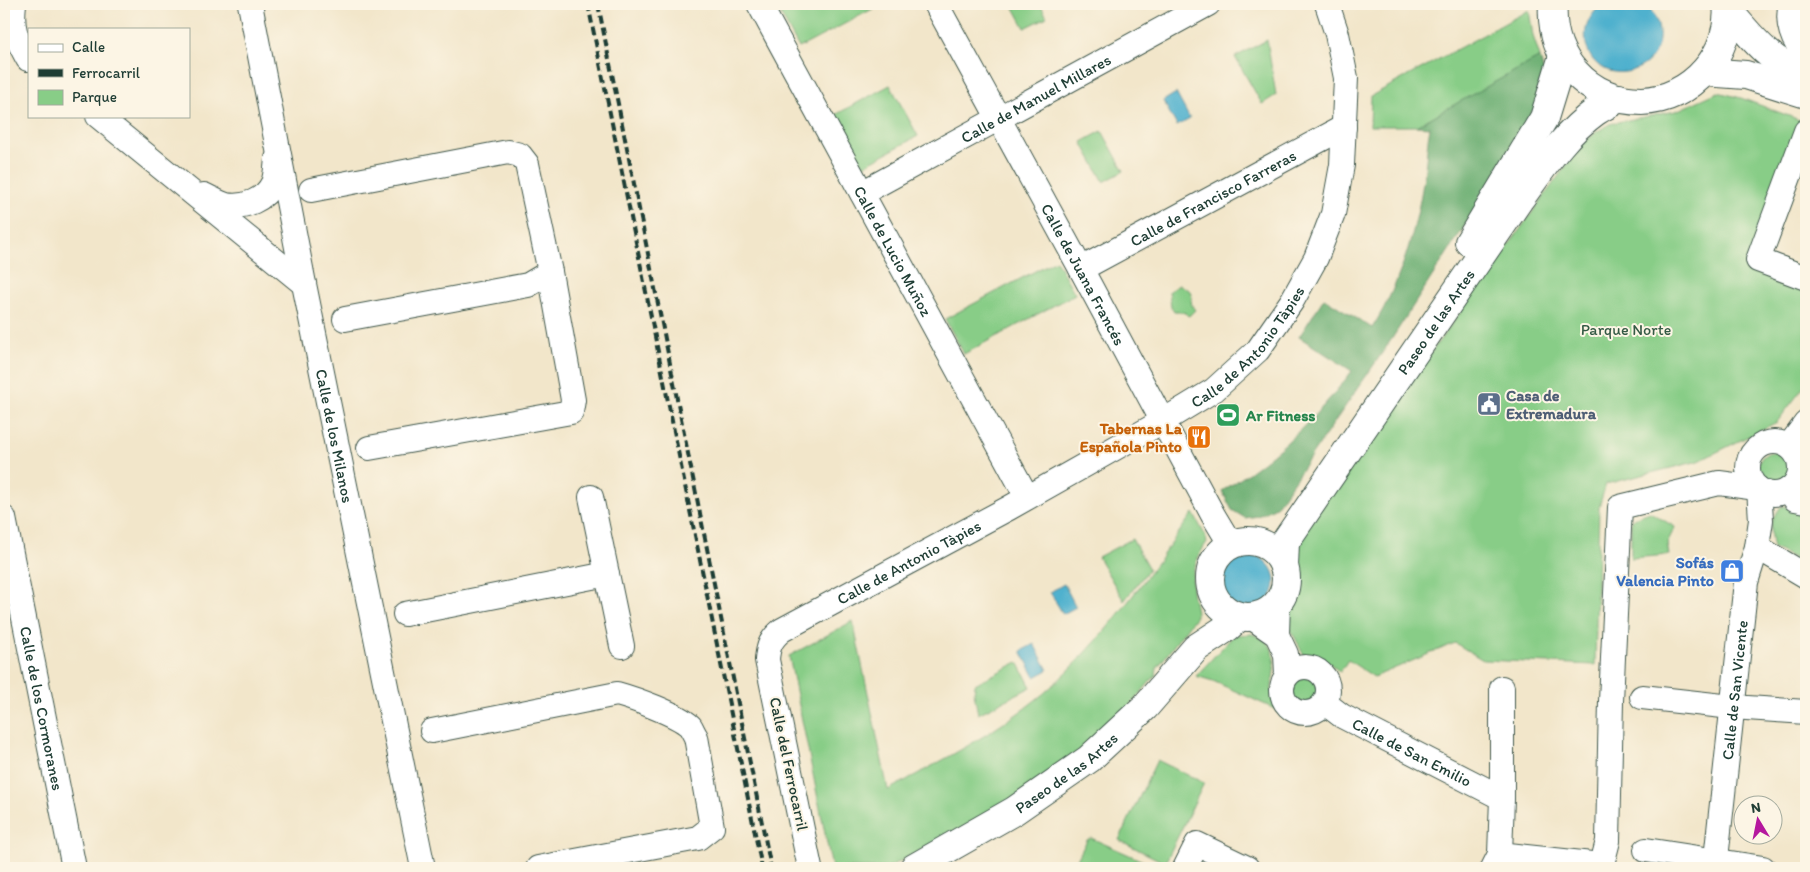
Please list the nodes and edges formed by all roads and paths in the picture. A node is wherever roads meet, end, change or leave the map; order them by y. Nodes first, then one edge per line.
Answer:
1 (14, 4) edge
2 (250, 4) edge
3 (759, 4) edge
4 (936, 4) edge
5 (1208, 4) edge
6 (1328, 4) edge
7 (1553, 4) edge
8 (1791, 4) edge
9 (1727, 7) edge
10 (4, 40) edge
11 (1806, 55) edge
12 (1562, 56) junction
13 (28, 59) edge
14 (1704, 72) junction
15 (1806, 76) edge
16 (1806, 94) edge
17 (1618, 98) junction
18 (100, 118) edge
19 (998, 119) junction
20 (1344, 127) junction
21 (1806, 131) edge
22 (278, 148) junction
23 (181, 184) junction
24 (311, 190) dead end
25 (862, 193) junction
26 (1081, 269) junction
27 (550, 272) junction
28 (1806, 278) edge
29 (304, 284) junction
30 (345, 319) dead end
31 (1163, 421) junction
32 (1806, 423) edge
33 (369, 448) dead end
34 (1800, 457) edge
35 (1748, 462) junction
36 (1719, 483) junction
37 (1758, 489) junction
38 (1793, 494) edge
39 (591, 497) dead end
40 (1027, 497) junction
41 (1762, 515) junction
42 (4, 518) edge
43 (1263, 544) junction
44 (1231, 545) junction
45 (1757, 546) junction
46 (1284, 567) junction
47 (607, 574) junction
48 (1806, 576) edge
49 (1213, 594) junction
50 (1278, 603) junction
51 (405, 614) dead end
52 (1244, 617) junction
53 (622, 646) dead end
54 (1196, 648) junction
55 (1288, 657) junction
56 (767, 660) joint
57 (1502, 688) dead end
58 (1642, 697) dead end
59 (1325, 703) junction
60 (1732, 707) junction
61 (1806, 712) edge
62 (432, 731) dead end
63 (1502, 798) junction
64 (1646, 850) dead end
65 (1496, 861) edge
66 (924, 863) edge
67 (1715, 864) edge
68 (1601, 867) edge
69 (74, 868) edge
70 (423, 868) edge
71 (538, 868) edge
72 (810, 868) edge
73 (1186, 868) edge
74 (1248, 868) edge
75 (1763, 868) edge

1 - 13 street
2 - 22 street, Calle de los Milanos
3 - 25 street, Calle de Lucio Muñoz
4 - 19 street, Calle de Juana Francés
5 - 19 street, Calle de Manuel Millares
6 - 20 street, Calle de Antonio Tàpies
7 - 12 main road
8 - 11 street
9 - 14 main road
9 - 15 main road
10 - 13 street
12 - 17 main road
12 - 43 main road, Paseo de las Artes
14 - 16 main road
14 - 17 main road
17 - 46 main road, Paseo de las Artes
18 - 23 street
19 - 25 street, Calle de Manuel Millares
19 - 26 street, Calle de Juana Francés
20 - 26 street, Calle de Francisco Farreras
20 - 31 street, Calle de Antonio Tàpies
21 - 28 street
22 - 23 street
22 - 29 street, Calle de los Milanos
23 - 29 street
24 - 27 street
25 - 40 street, Calle de Lucio Muñoz
26 - 31 street, Calle de Juana Francés
27 - 30 street
27 - 33 street
29 - 70 street, Calle de los Milanos
31 - 40 street, Calle de Antonio Tàpies
31 - 44 street, Calle de Juana Francés
32 - 34 street
34 - 35 street
34 - 38 street
35 - 36 street
35 - 37 street
36 - 37 street
36 - 68 street
37 - 38 street
37 - 41 street, Calle de San Vicente
38 - 41 street
39 - 47 street
40 - 56 street, Calle de Antonio Tàpies
41 - 45 street, Calle de San Vicente
42 - 69 street, Calle de los Cormoranes
43 - 44 main road
43 - 46 main road
44 - 49 main road
45 - 48 street
45 - 60 street, Calle de San Vicente
46 - 50 main road
47 - 51 street
47 - 53 street
49 - 52 main road
49 - 54 main road, Paseo de las Artes
50 - 52 main road
50 - 55 street
52 - 54 main road, Paseo de las Artes
52 - 55 street
54 - 66 main road, Paseo de las Artes
55 - 59 street
55 - 59 street
56 - 72 street, Calle del Ferrocarril
57 - 63 street
58 - 60 street
59 - 63 street, Calle de San Emilio
60 - 61 street
60 - 67 street, Calle de San Vicente
62 - 71 street
63 - 65 street
64 - 67 street
65 - 68 street
67 - 75 street
73 - 74 street

